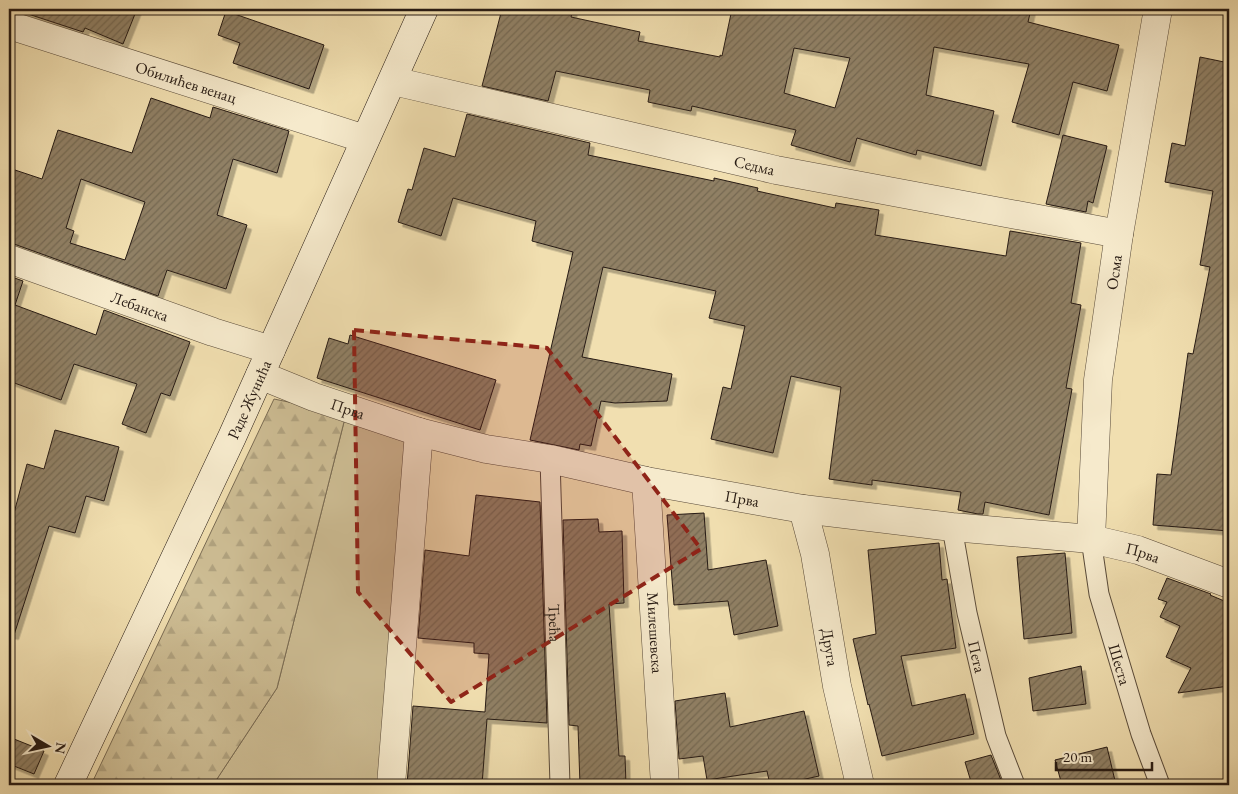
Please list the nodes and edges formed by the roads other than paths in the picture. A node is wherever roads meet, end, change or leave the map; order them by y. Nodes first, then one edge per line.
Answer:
1 (424, 9) edge
2 (1158, 9) edge
3 (9, 25) edge
4 (393, 81) junction
5 (364, 139) junction
6 (1119, 234) junction
7 (9, 259) edge
8 (270, 350) junction
9 (260, 375) junction
10 (419, 432) junction
11 (550, 459) junction
12 (646, 481) junction
13 (802, 508) junction
14 (952, 527) junction
15 (1091, 539) junction
16 (1229, 584) edge
17 (68, 785) edge
18 (391, 785) edge
19 (560, 785) edge
20 (666, 785) edge
21 (860, 785) edge
22 (1015, 785) edge
23 (1160, 785) edge

1 - 4 street, Раде Жунића
2 - 6 street, Осма
3 - 5 street, Обилићев венац
4 - 5 street, Раде Жунића
4 - 6 street, Седма
5 - 8 street, Раде Жунића
6 - 15 street, Осма
7 - 8 street, Лебанска
8 - 9 street, Раде Жунића
9 - 10 street, Прва
9 - 17 street, Раде Жунића
10 - 11 street, Прва
10 - 18 street
11 - 12 street, Прва
11 - 19 lane, Трећа
12 - 13 street, Прва
12 - 20 street, Милешевска
13 - 14 street, Прва
13 - 21 street, Друга
14 - 15 street, Прва
14 - 22 lane, Пета
15 - 16 street, Прва
15 - 23 lane, Шеста

